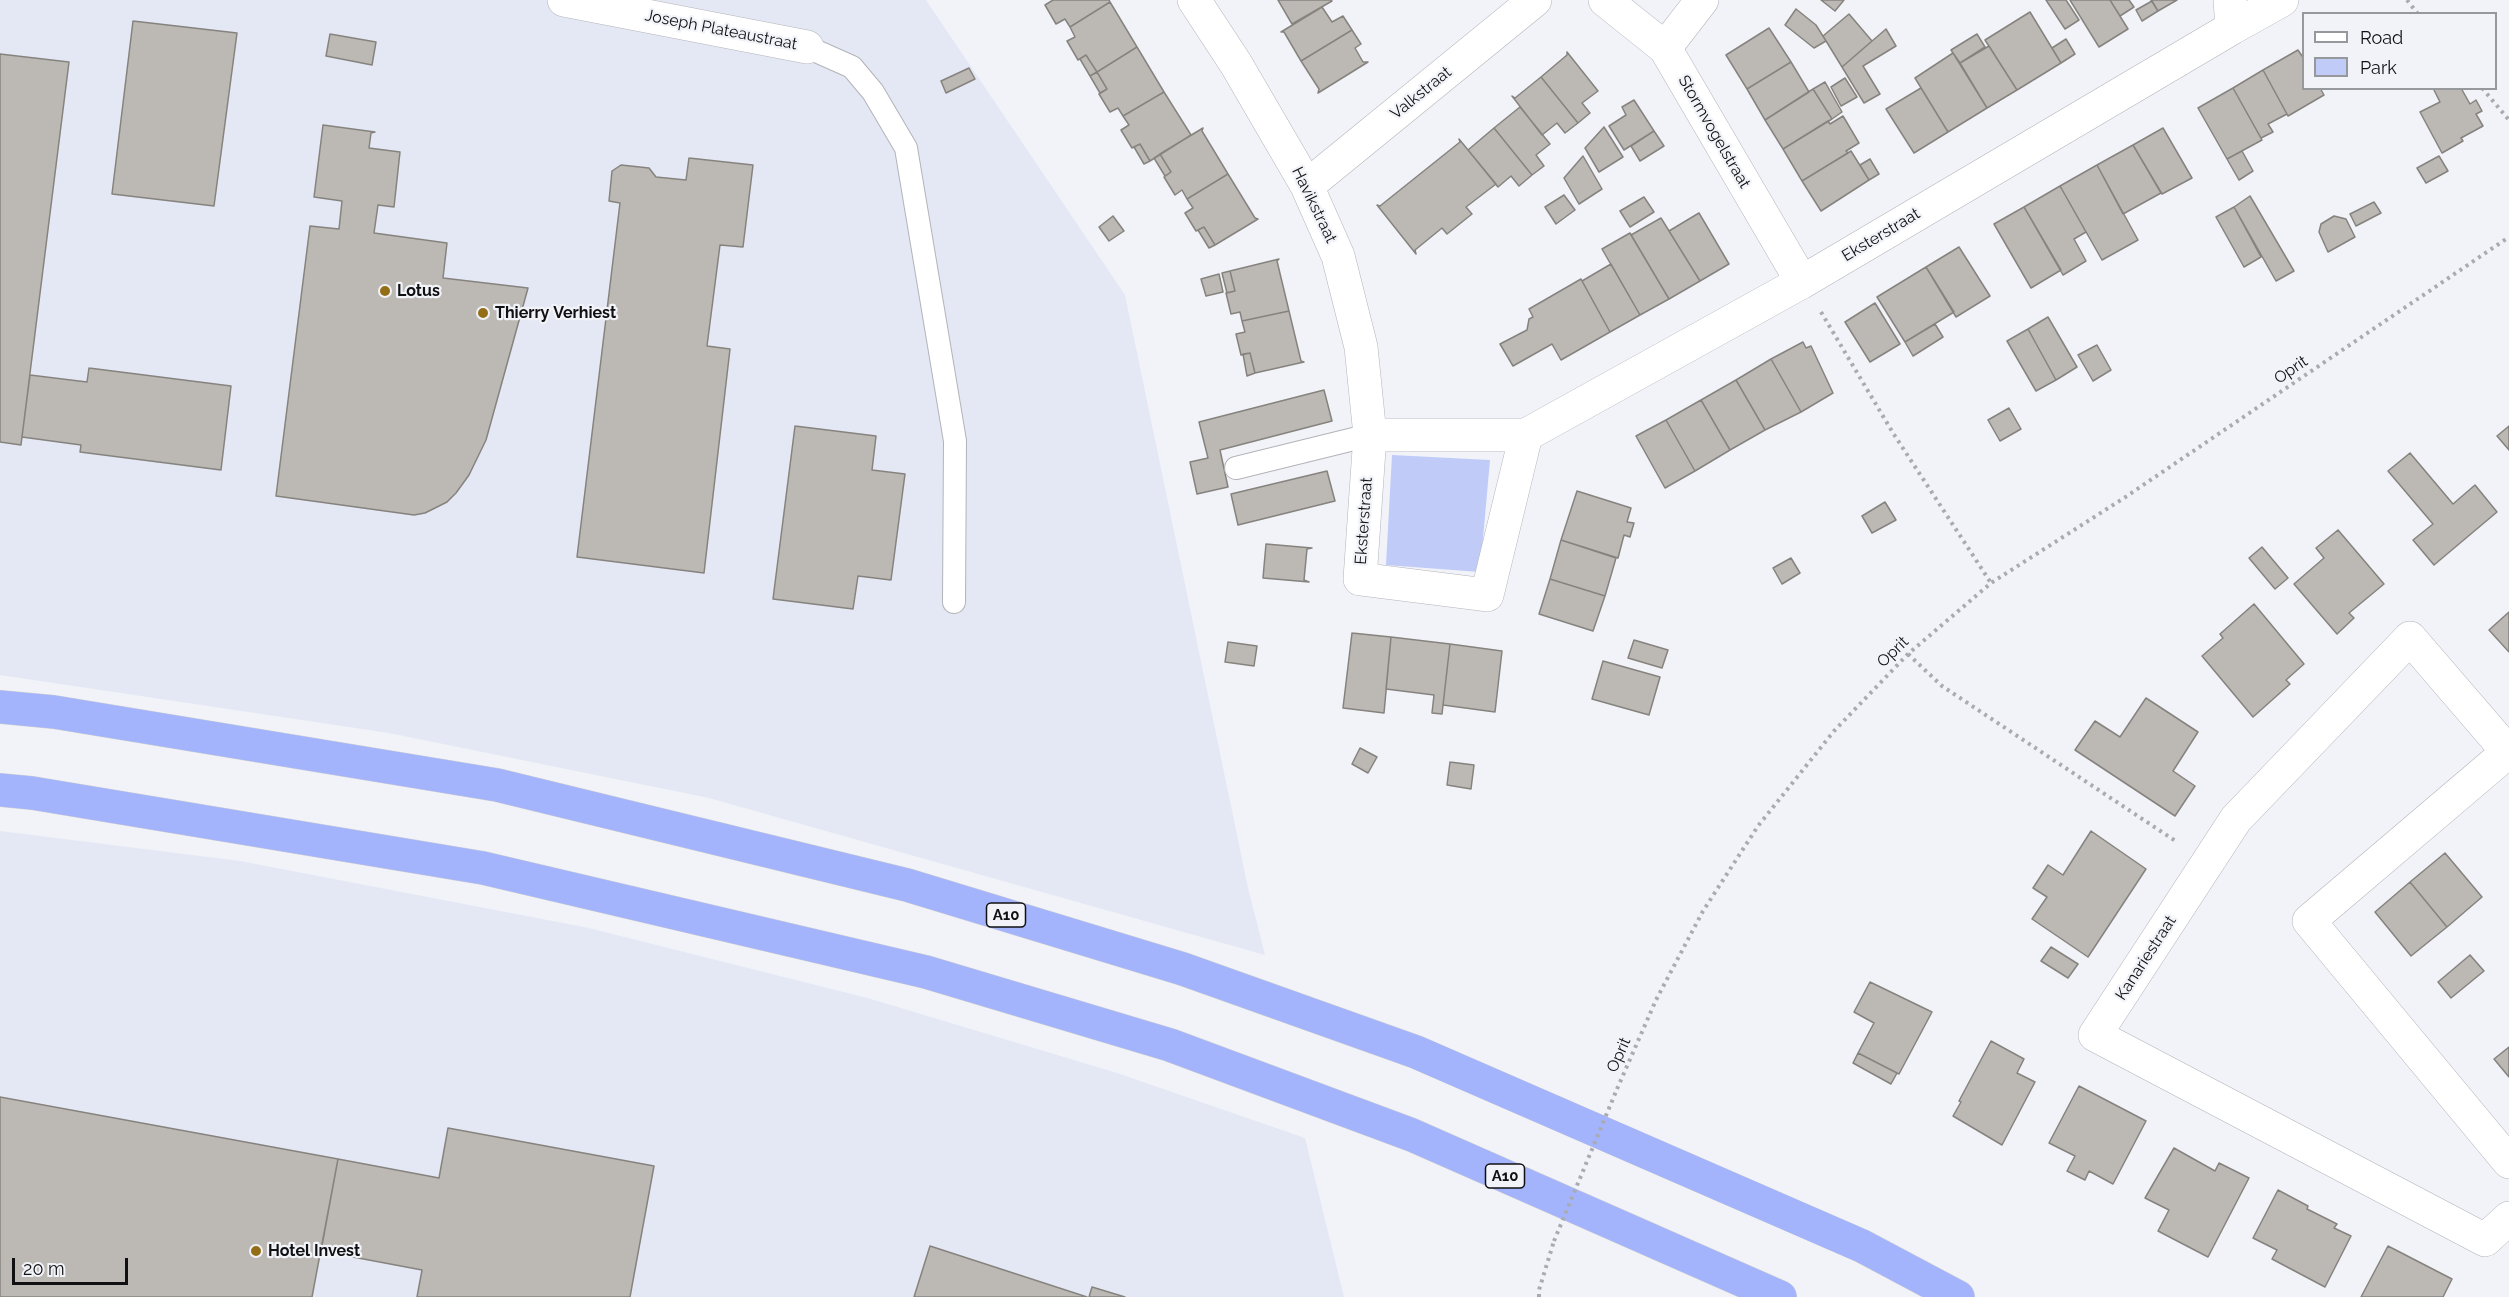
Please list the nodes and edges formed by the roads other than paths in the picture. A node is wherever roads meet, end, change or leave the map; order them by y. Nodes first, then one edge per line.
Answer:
1 (564, 0) edge
2 (1194, 0) edge
3 (1535, 0) edge
4 (1605, 0) edge
5 (1702, 0) edge
6 (2282, 0) edge
7 (2231, 14) edge
8 (807, 47) joint
9 (1665, 48) junction
10 (1307, 186) junction
11 (1802, 282) junction
12 (1370, 435) junction
13 (1526, 435) junction
14 (1236, 468) dead end
15 (954, 602) dead end
16 (0, 707) edge
17 (2509, 751) edge
18 (0, 790) edge
19 (2509, 1162) edge
20 (2509, 1218) edge
21 (1780, 1297) edge
22 (1958, 1297) edge

1 - 8 street, Joseph Plateaustraat
2 - 10 street, Havikstraat
3 - 10 street, Valkstraat
4 - 9 street, Stormvogelstraat
5 - 9 street
6 - 7 street, Eksterstraat
7 - 11 street, Eksterstraat
8 - 15 lane
9 - 11 street, Stormvogelstraat
10 - 12 street, Havikstraat
11 - 13 street, Eksterstraat
12 - 13 street, Eksterstraat
12 - 13 street, Eksterstraat
12 - 14 lane
16 - 22 highway, A10
17 - 19 street, Kanariestraat
17 - 20 street, Kanariestraat
18 - 21 highway, A10

